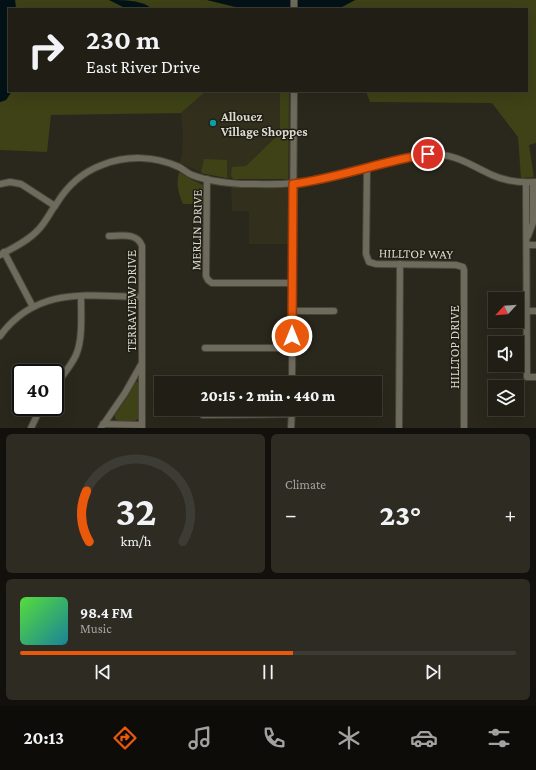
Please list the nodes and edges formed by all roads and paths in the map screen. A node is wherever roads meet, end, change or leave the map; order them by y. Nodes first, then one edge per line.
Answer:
1 (294, 92) edge
2 (367, 168) junction
3 (207, 179) junction
4 (535, 182) edge
5 (526, 183) junction
6 (0, 184) edge
7 (293, 184) junction
8 (55, 206) junction
9 (109, 236) dead end
10 (527, 237) junction
11 (527, 245) junction
12 (536, 245) edge
13 (2, 254) edge
14 (400, 264) junction
15 (463, 267) joint
16 (292, 283) junction
17 (81, 296) junction
18 (142, 297) junction
19 (33, 307) junction
20 (292, 311) junction
21 (334, 311) dead end
22 (527, 311) junction
23 (536, 311) edge
24 (0, 336) edge
25 (205, 348) dead end
26 (292, 348) junction
27 (142, 362) junction
28 (64, 374) edge
29 (292, 376) edge
30 (536, 377) edge
31 (37, 416) edge
32 (292, 416) edge
33 (102, 426) edge
34 (142, 426) edge
35 (31, 428) edge
36 (291, 428) edge
37 (399, 428) edge
38 (464, 428) edge

1 - 7 street
2 - 5 street
2 - 7 street
2 - 14 street, HILLTOP WAY
3 - 7 street
3 - 8 street
3 - 16 street, MERLIN DRIVE
4 - 5 street
4 - 10 street
5 - 10 street
6 - 8 street
7 - 16 street
8 - 13 street
9 - 18 street, TERRAVIEW DRIVE
10 - 11 street
11 - 12 street
11 - 22 street
13 - 19 street
14 - 15 street, HILLTOP WAY
14 - 37 street
15 - 38 street, HILLTOP DRIVE
16 - 20 street
17 - 18 street
17 - 19 street
17 - 28 street
18 - 27 street, TERRAVIEW DRIVE
19 - 24 street
20 - 21 street
20 - 26 street
22 - 23 street
22 - 30 street
25 - 26 street
26 - 29 street
27 - 33 street, TERRAVIEW DRIVE
27 - 34 street
31 - 35 street
32 - 36 street
33 - 34 street, TERRAVIEW DRIVE

